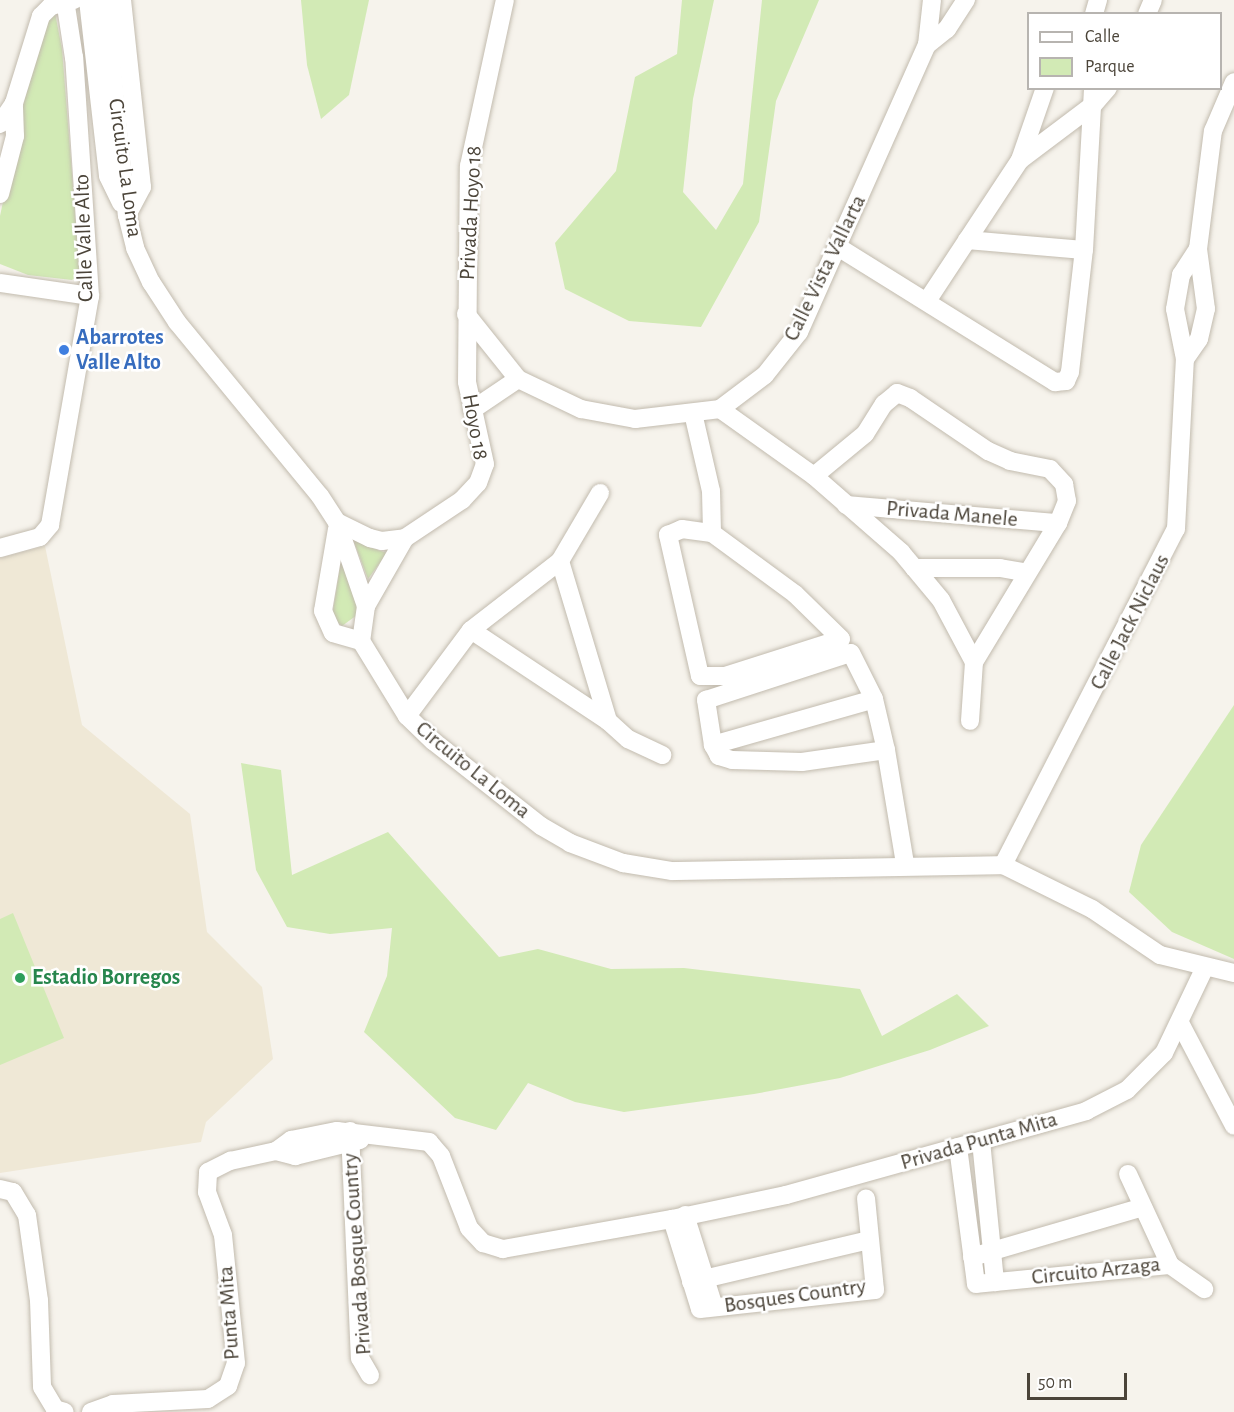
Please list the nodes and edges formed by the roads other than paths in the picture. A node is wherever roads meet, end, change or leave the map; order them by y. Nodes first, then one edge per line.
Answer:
1 (65, 0) edge
2 (74, 0) edge
3 (88, 0) edge
4 (105, 0) edge
5 (122, 0) edge
6 (932, 0) edge
7 (966, 0) edge
8 (503, 2) edge
9 (927, 45) junction
10 (1234, 82) edge
11 (1044, 90) edge
12 (1093, 97) edge
13 (14, 102) junction
14 (0, 124) edge
15 (1020, 160) junction
16 (2, 175) edge
17 (0, 194) edge
18 (127, 215) junction
19 (967, 240) junction
20 (838, 247) junction
21 (1198, 249) junction
22 (1084, 250) junction
23 (0, 283) edge
24 (90, 296) junction
25 (927, 301) junction
26 (466, 314) junction
27 (1185, 359) junction
28 (519, 379) junction
29 (720, 409) junction
30 (472, 410) junction
31 (693, 413) junction
32 (814, 476) junction
33 (600, 493) dead end
34 (846, 505) junction
35 (337, 522) junction
36 (1058, 523) junction
37 (712, 533) junction
38 (405, 538) junction
39 (0, 548) edge
40 (560, 561) junction
41 (914, 568) junction
42 (1028, 573) junction
43 (366, 606) junction
44 (471, 630) junction
45 (361, 641) junction
46 (974, 662) junction
47 (874, 699) junction
48 (407, 716) junction
49 (608, 721) junction
50 (970, 721) dead end
51 (713, 745) junction
52 (886, 750) junction
53 (663, 755) dead end
54 (905, 864) junction
55 (1003, 865) junction
56 (1204, 969) junction
57 (1234, 974) edge
58 (1180, 1023) junction
59 (1234, 1126) edge
60 (356, 1138) junction
61 (981, 1141) junction
62 (958, 1147) junction
63 (1128, 1174) dead end
64 (0, 1189) edge
65 (866, 1198) dead end
66 (1143, 1207) junction
67 (679, 1217) junction
68 (869, 1240) junction
69 (991, 1251) junction
70 (972, 1257) junction
71 (1170, 1265) junction
72 (699, 1280) junction
73 (995, 1282) junction
74 (1204, 1289) dead end
75 (370, 1376) dead end
76 (65, 1412) edge
77 (91, 1412) edge

1 - 2 street
1 - 13 street
1 - 24 street, Calle Valle Alto
3 - 18 street
4 - 18 street, Circuito La Loma
5 - 18 street
6 - 9 street, Calle Vista Vallarta
7 - 9 street, Calle Vista Vallarta
8 - 26 street, Privada Hoyo 18
9 - 20 street, Calle Vista Vallarta
10 - 21 street, Calle Jack Niclaus
11 - 15 street
12 - 15 street
12 - 22 street
13 - 14 street
13 - 16 street
15 - 19 street
16 - 17 street
18 - 35 street, Circuito La Loma
19 - 22 street
19 - 25 street
20 - 25 street
20 - 29 street, Calle Vista Vallarta
21 - 27 street, Calle Jack Niclaus
21 - 27 street, Calle Jack Niclaus
22 - 25 street
23 - 24 street
24 - 39 street, Calle Valle Alto
26 - 28 street, Calle Vista Vallarta
26 - 30 street, Hoyo 18
27 - 55 street, Calle Jack Niclaus
28 - 30 street
28 - 31 street, Calle Vista Vallarta
29 - 31 street, Calle Vista Vallarta
29 - 32 street, Privada Manele
30 - 38 street, Hoyo 18
31 - 37 street
32 - 34 street, Privada Manele
32 - 36 street, Privada Manele
33 - 40 street
34 - 36 street, Privada Manele
34 - 41 street, Privada Manele
35 - 38 street
35 - 43 street, Circuito La Loma
35 - 45 street
36 - 42 street, Privada Manele
37 - 37 street
38 - 43 street, Hoyo 18
40 - 44 street
40 - 49 street
41 - 42 street
41 - 46 street, Privada Manele
42 - 46 street, Privada Manele
43 - 45 street, Circuito La Loma
44 - 48 street
44 - 49 street
45 - 48 street, Circuito La Loma
46 - 50 street, Privada Manele
47 - 51 street
47 - 51 street
47 - 52 street
48 - 54 street, Circuito La Loma
49 - 53 street
51 - 52 street
52 - 54 street
54 - 55 street, Circuito La Loma
55 - 56 street, Circuito La Loma
56 - 57 street, Circuito La Loma
56 - 58 street, Privada Punta Mita
58 - 59 street
58 - 61 street, Privada Punta Mita
60 - 67 street, Privada Punta Mita
60 - 75 street, Privada Bosque Country
60 - 77 street, Punta Mita
61 - 62 street, Privada Punta Mita
61 - 69 street
62 - 67 street, Privada Punta Mita
62 - 70 street, Circuito Arzaga
63 - 66 street, Circuito Arzaga
64 - 76 street
65 - 68 street, Bosques Country
66 - 69 street, Circuito Arzaga
66 - 71 street, Circuito Arzaga
67 - 72 street
68 - 72 street
68 - 72 street, Bosques Country
69 - 70 street, Circuito Arzaga
69 - 73 street
70 - 73 street, Circuito Arzaga
71 - 73 street, Circuito Arzaga
71 - 74 street

